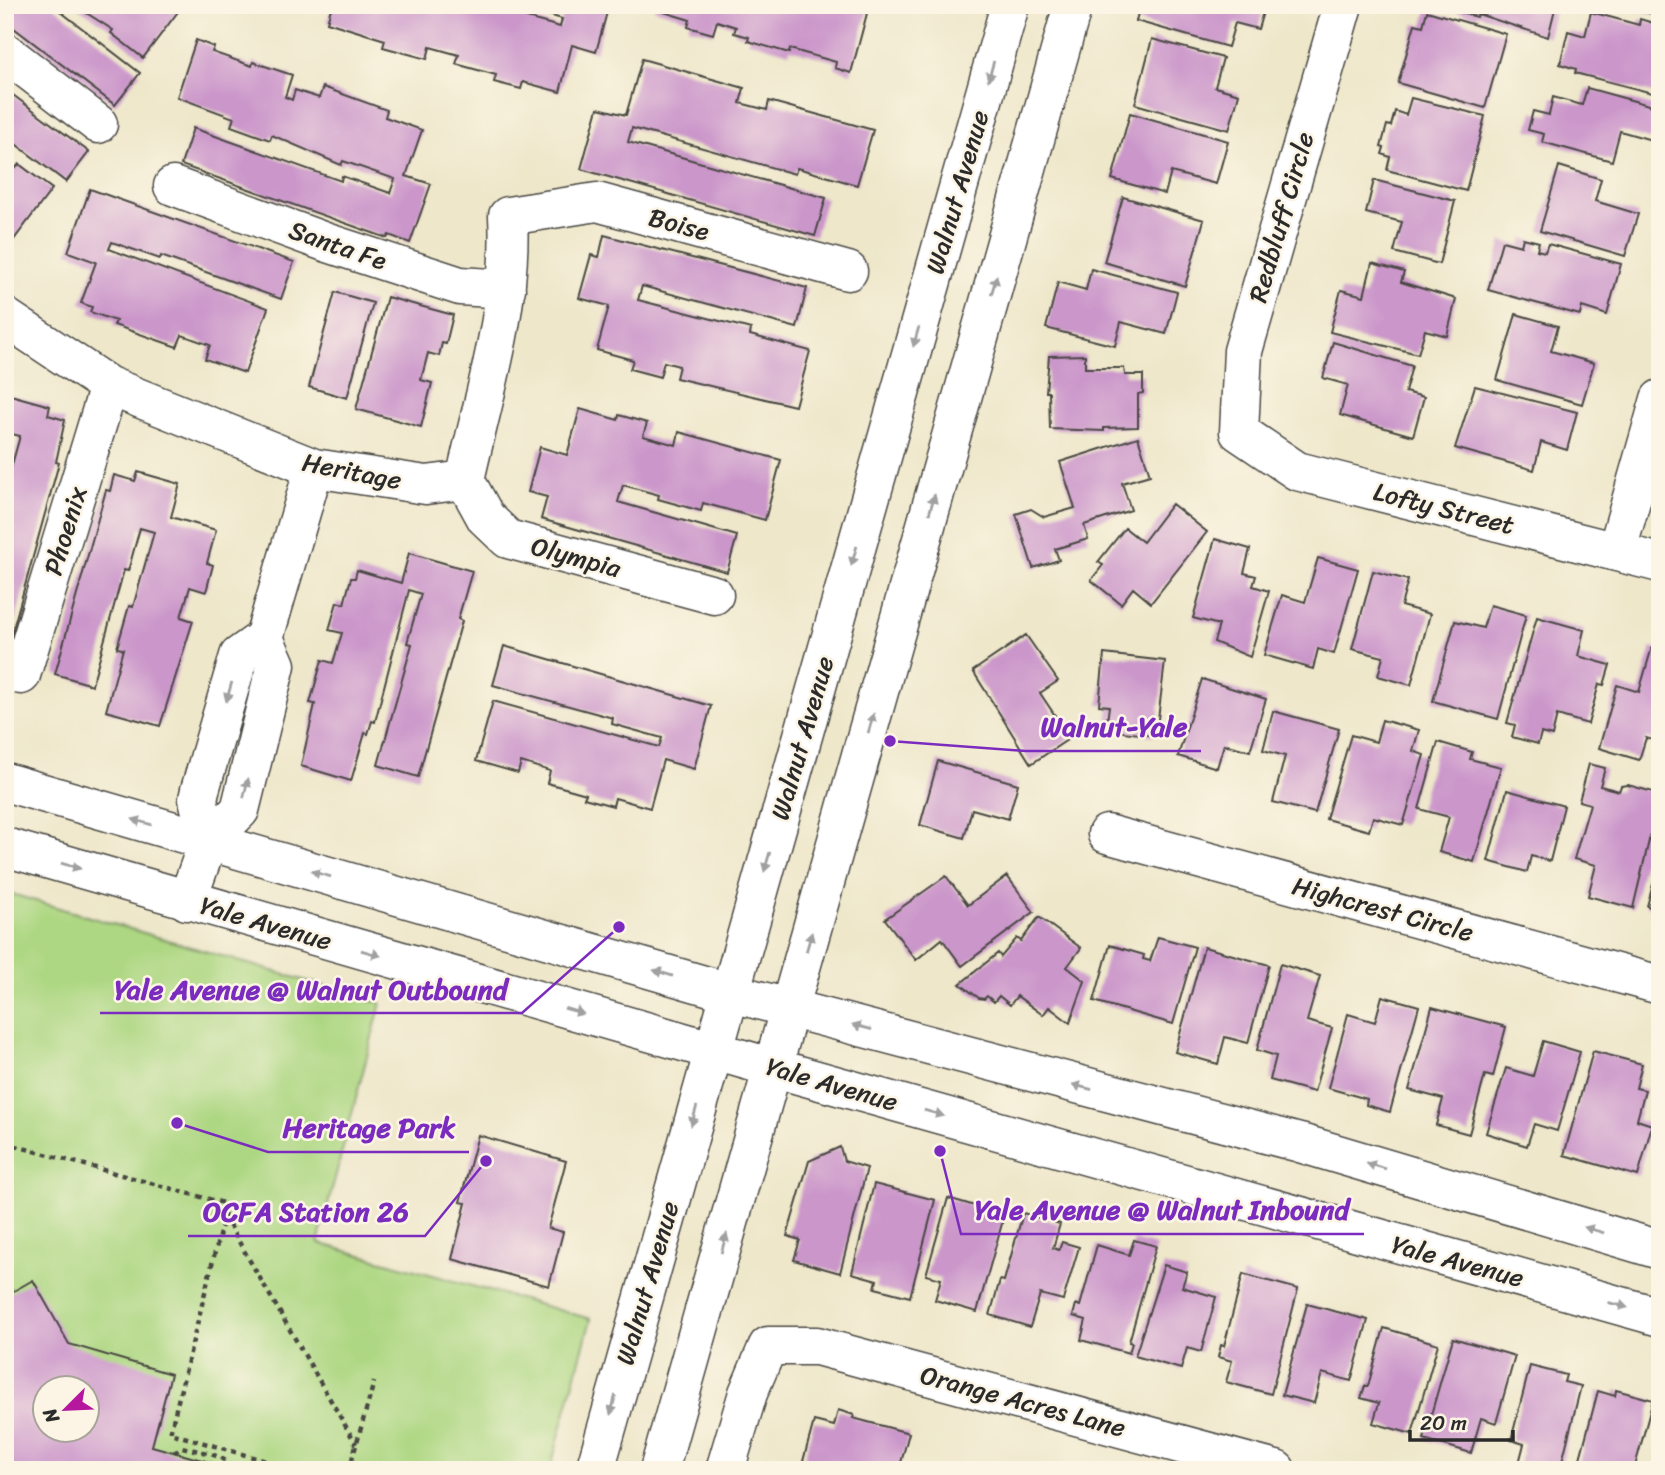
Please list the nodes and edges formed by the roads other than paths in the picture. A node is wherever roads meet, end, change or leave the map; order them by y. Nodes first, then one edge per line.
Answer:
1 (1010, 5) edge
2 (1073, 5) edge
3 (1343, 5) edge
4 (5, 52) edge
5 (97, 124) dead end
6 (173, 186) dead end
7 (848, 271) dead end
8 (506, 289) junction
9 (5, 317) edge
10 (109, 386) junction
11 (1660, 399) edge
12 (1239, 432) joint
13 (314, 468) junction
14 (465, 480) junction
15 (1617, 550) junction
16 (1660, 563) edge
17 (714, 595) dead end
18 (21, 676) dead end
19 (5, 782) edge
20 (1107, 834) dead end
21 (208, 842) junction
22 (5, 847) edge
23 (187, 901) junction
24 (1660, 985) edge
25 (729, 992) junction
26 (791, 1008) junction
27 (713, 1050) junction
28 (774, 1068) junction
29 (1660, 1250) edge
30 (1660, 1317) edge
31 (1179, 1457) edge
32 (595, 1470) edge
33 (659, 1470) edge
34 (725, 1470) edge
35 (1276, 1470) edge

1 -> 25 main road, Walnut Avenue
26 -> 2 main road
3 - 12 main road, Redbluff Circle
4 - 5 main road
6 - 8 main road, Santa Fe
7 - 8 main road, Boise
8 - 14 main road
9 - 10 main road, Heritage
10 - 13 main road, Heritage
10 - 18 main road, Phoenix
11 - 15 main road
12 - 15 main road, Lofty Street
13 - 14 main road, Heritage
13 - 21 main road
14 - 17 main road, Olympia
15 - 16 main road, Lofty Street
21 -> 19 main road
20 - 24 main road, Highcrest Circle
21 - 23 main road
25 -> 21 main road
22 -> 23 main road, Yale Avenue
23 -> 27 main road, Yale Avenue
25 - 26 main road
25 - 27 main road, Walnut Avenue
26 - 28 main road
29 -> 26 main road
27 - 28 main road, Yale Avenue
27 -> 32 main road, Walnut Avenue
28 -> 30 main road, Yale Avenue
33 -> 28 main road
31 - 34 main road, Orange Acres Lane
31 - 35 main road, Orange Acres Lane

